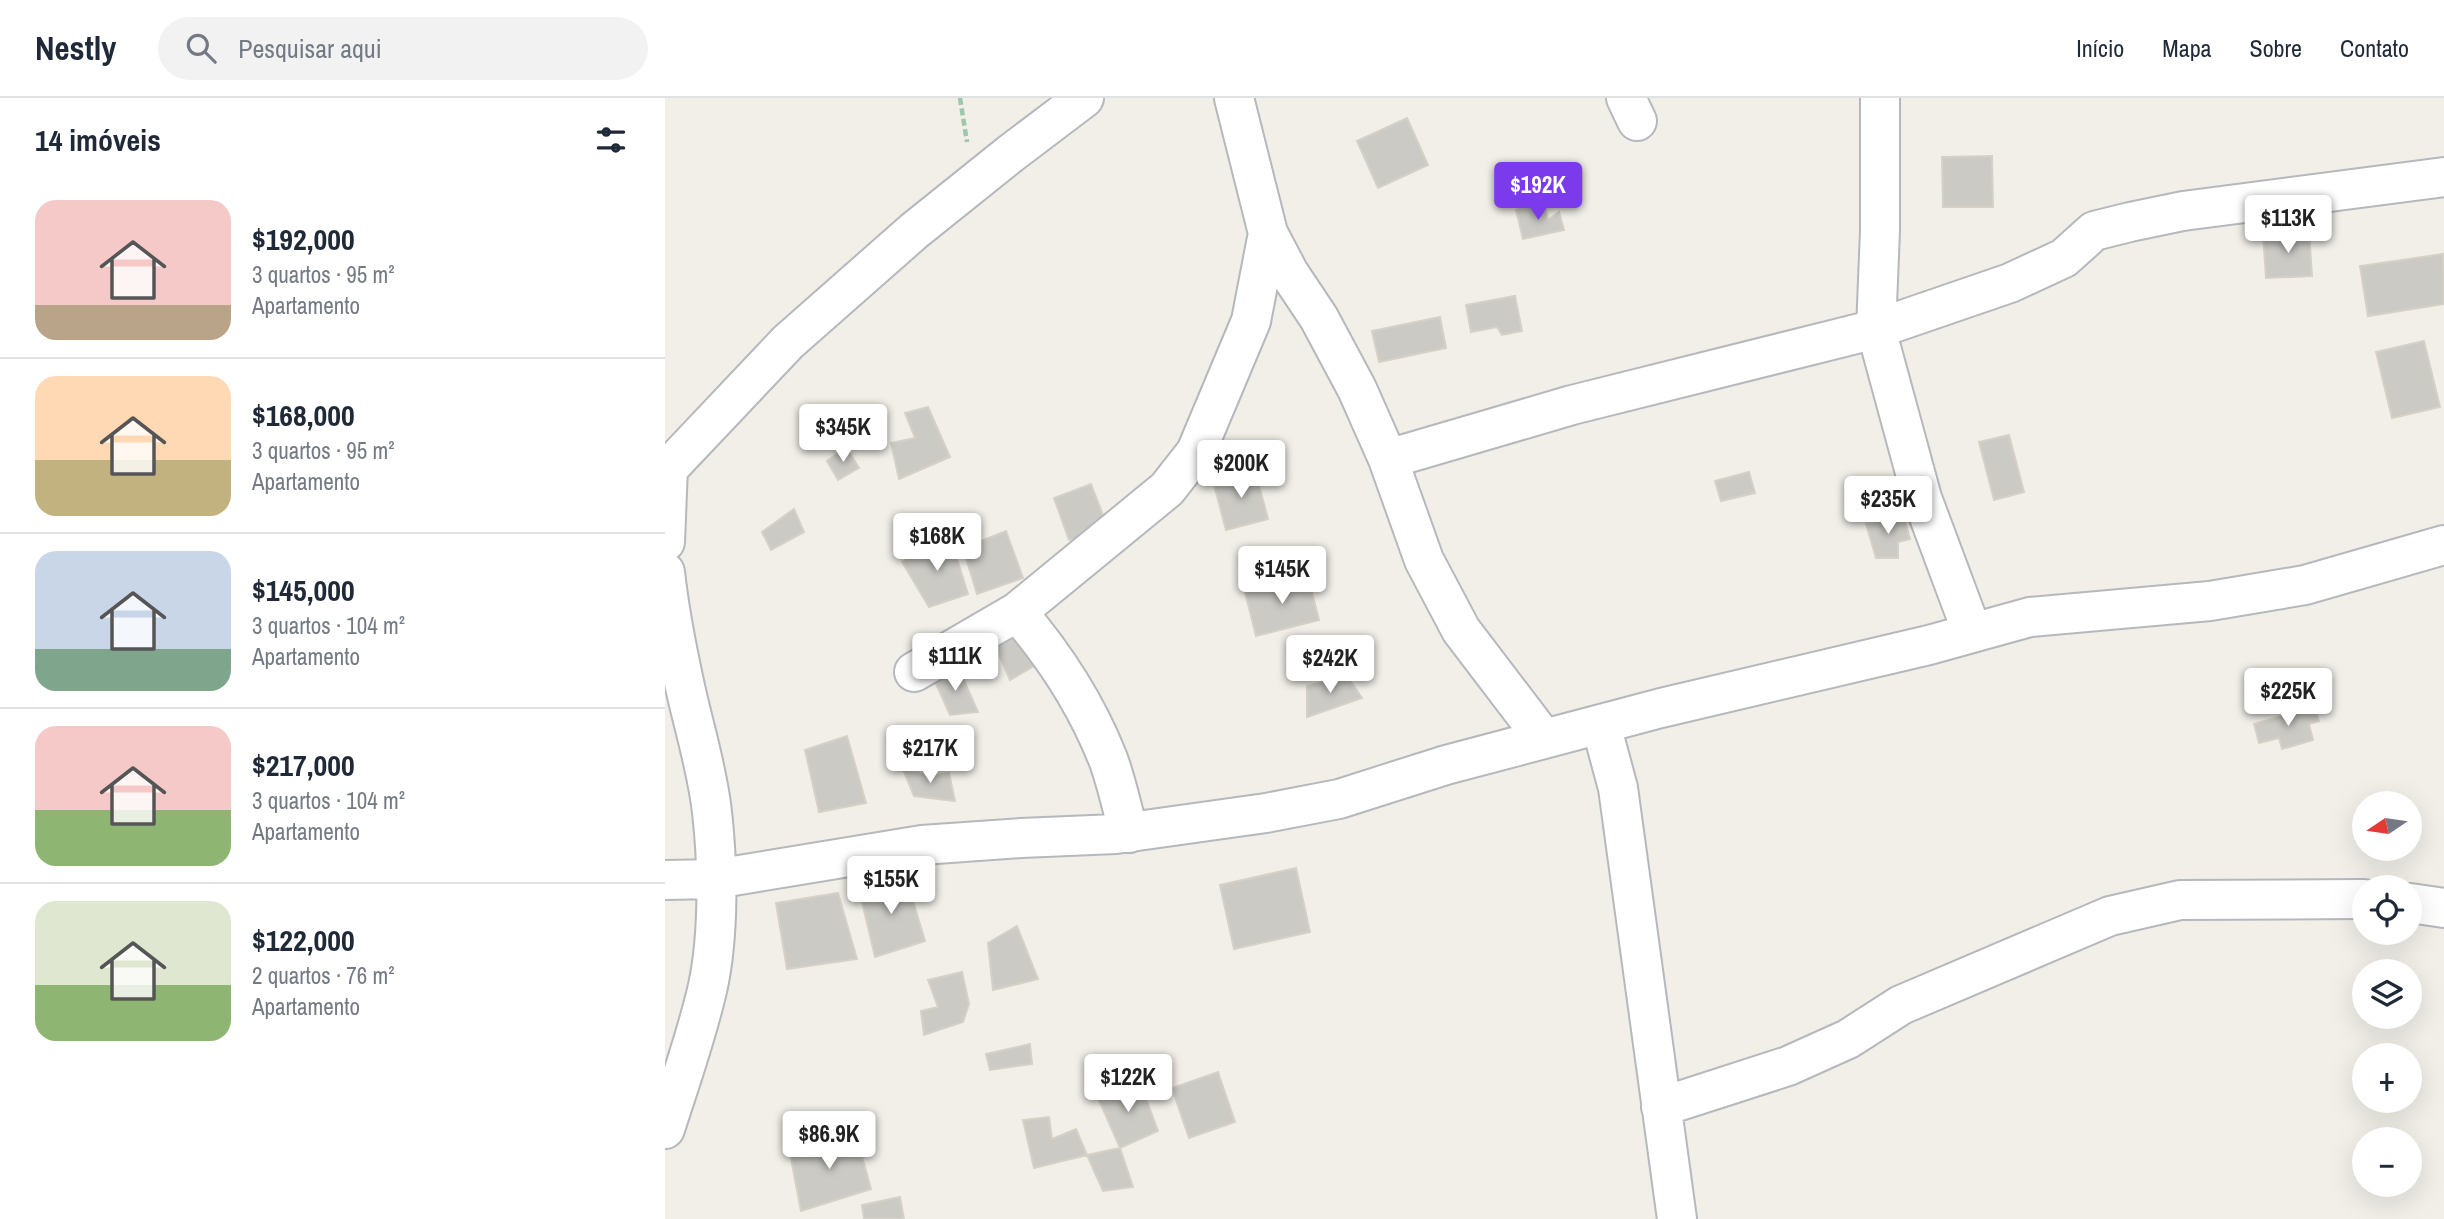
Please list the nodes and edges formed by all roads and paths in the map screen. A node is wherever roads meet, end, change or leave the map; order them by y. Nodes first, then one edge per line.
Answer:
1 (1084, 98) edge
2 (1234, 98) edge
3 (1880, 98) edge
4 (2444, 177) edge
5 (1268, 233) junction
6 (1319, 318) junction
7 (1251, 321) junction
8 (1876, 329) junction
9 (1388, 459) junction
10 (667, 470) edge
11 (665, 542) edge
12 (2444, 545) edge
13 (665, 572) edge
14 (1017, 612) junction
15 (1972, 632) junction
16 (914, 672) dead end
17 (1601, 725) junction
18 (1544, 739) junction
19 (1129, 833) junction
20 (715, 879) junction
21 (665, 880) edge
22 (2352, 899) edge
23 (2422, 905) edge
24 (2444, 908) edge
25 (1661, 1107) junction
26 (665, 1129) edge
27 (1677, 1219) edge

1 - 10 street
2 - 5 street
3 - 8 street
4 - 8 street
5 - 6 street
5 - 7 street
6 - 7 street
6 - 9 street
7 - 14 street
8 - 9 street
8 - 15 street
9 - 18 street
10 - 11 street
12 - 15 street
13 - 20 street
14 - 16 street
14 - 19 street
15 - 17 street
17 - 18 street
17 - 25 street
18 - 19 street
19 - 20 street
20 - 21 street
20 - 26 street
22 - 25 street
23 - 24 street
25 - 27 street

